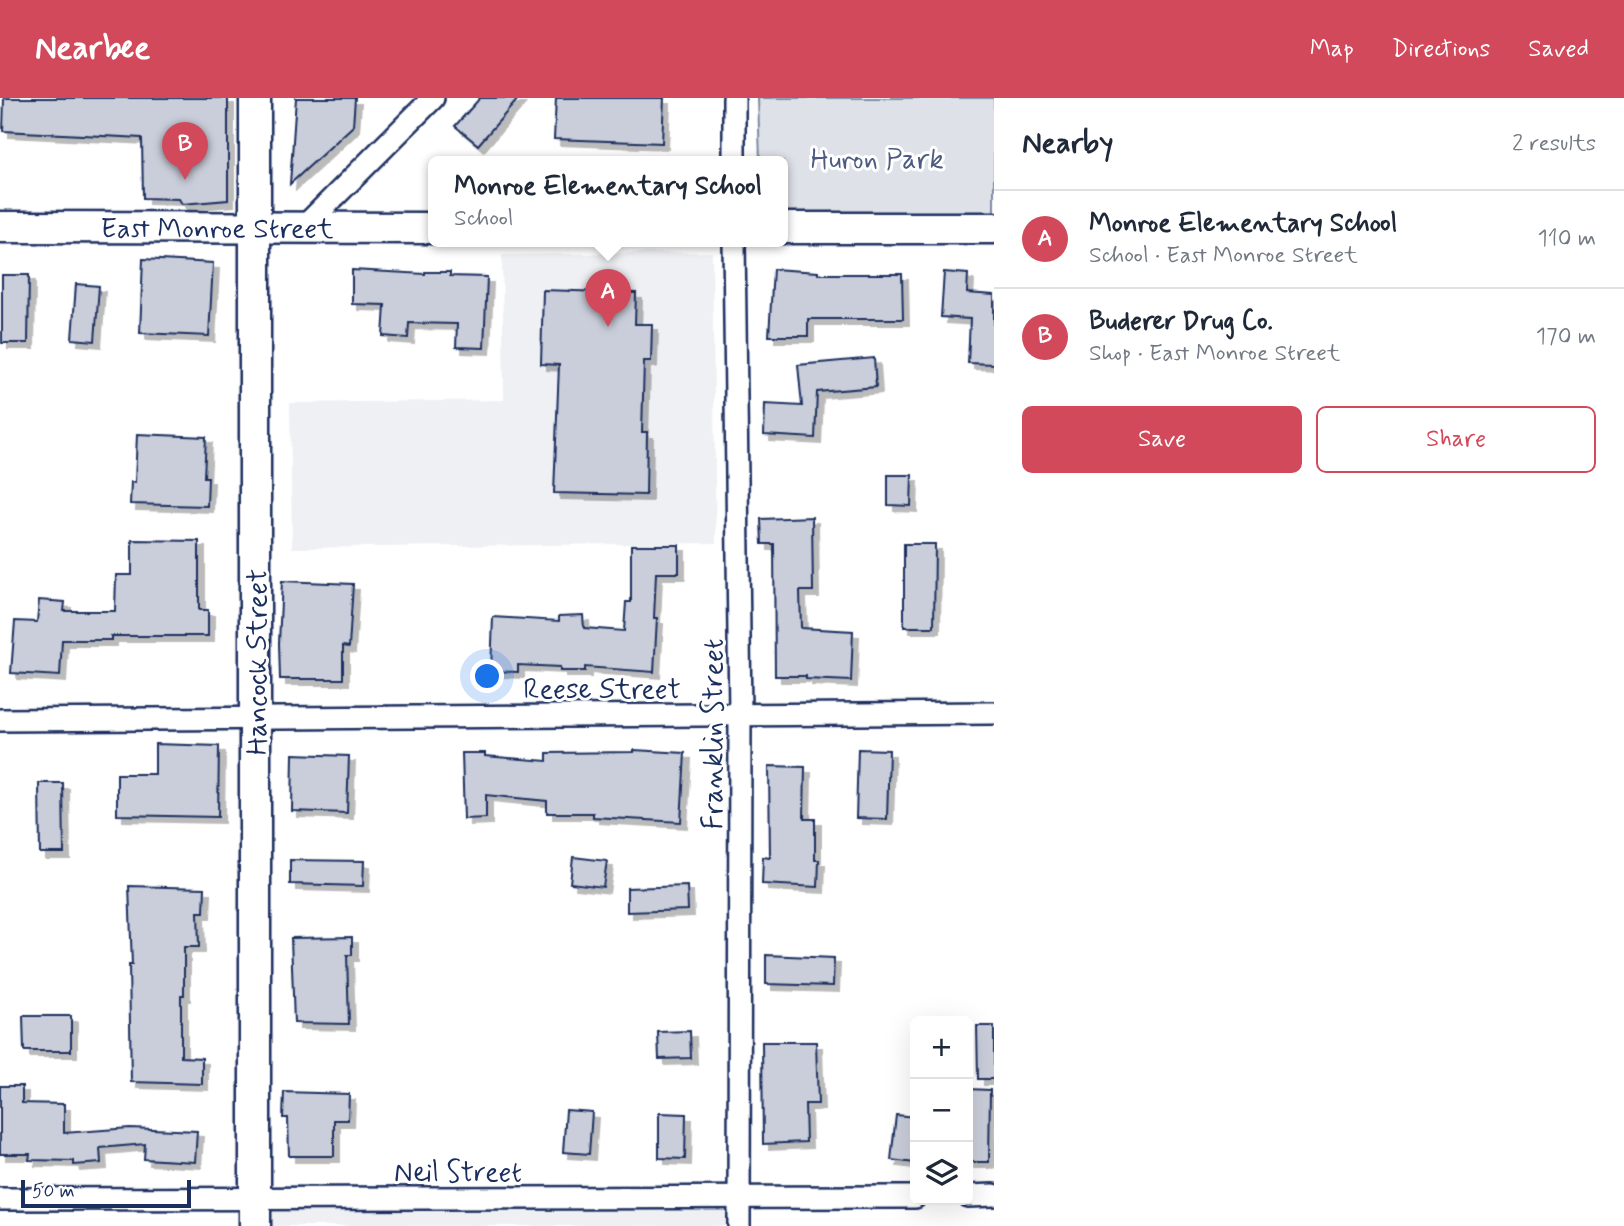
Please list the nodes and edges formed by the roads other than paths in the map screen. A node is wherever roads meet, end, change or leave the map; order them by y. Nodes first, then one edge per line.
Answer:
1 (255, 98) edge
2 (433, 98) edge
3 (734, 98) edge
4 (734, 156) edge
5 (0, 227) edge
6 (254, 228) junction
7 (303, 228) junction
8 (428, 228) edge
9 (788, 228) edge
10 (994, 228) edge
11 (734, 247) edge
12 (994, 713) edge
13 (740, 715) junction
14 (257, 718) junction
15 (0, 720) edge
16 (994, 1195) edge
17 (973, 1196) edge
18 (910, 1197) edge
19 (739, 1198) junction
20 (0, 1199) edge
21 (255, 1213) edge
22 (739, 1226) edge

1 - 6 street, Hancock Street
2 - 7 street
3 - 4 street
5 - 6 street, East Monroe Street
6 - 7 street, East Monroe Street
6 - 14 street, Hancock Street
7 - 8 street, East Monroe Street
9 - 10 street
11 - 13 street, Franklin Street
12 - 13 street, Reese Street
13 - 14 street, Reese Street
13 - 19 street, Franklin Street
14 - 15 street, Reese Street
14 - 21 street, Hancock Street
16 - 17 street
18 - 19 street, Neil Street
19 - 21 street, Neil Street
19 - 22 street, Franklin Street
20 - 21 street, Neil Street

